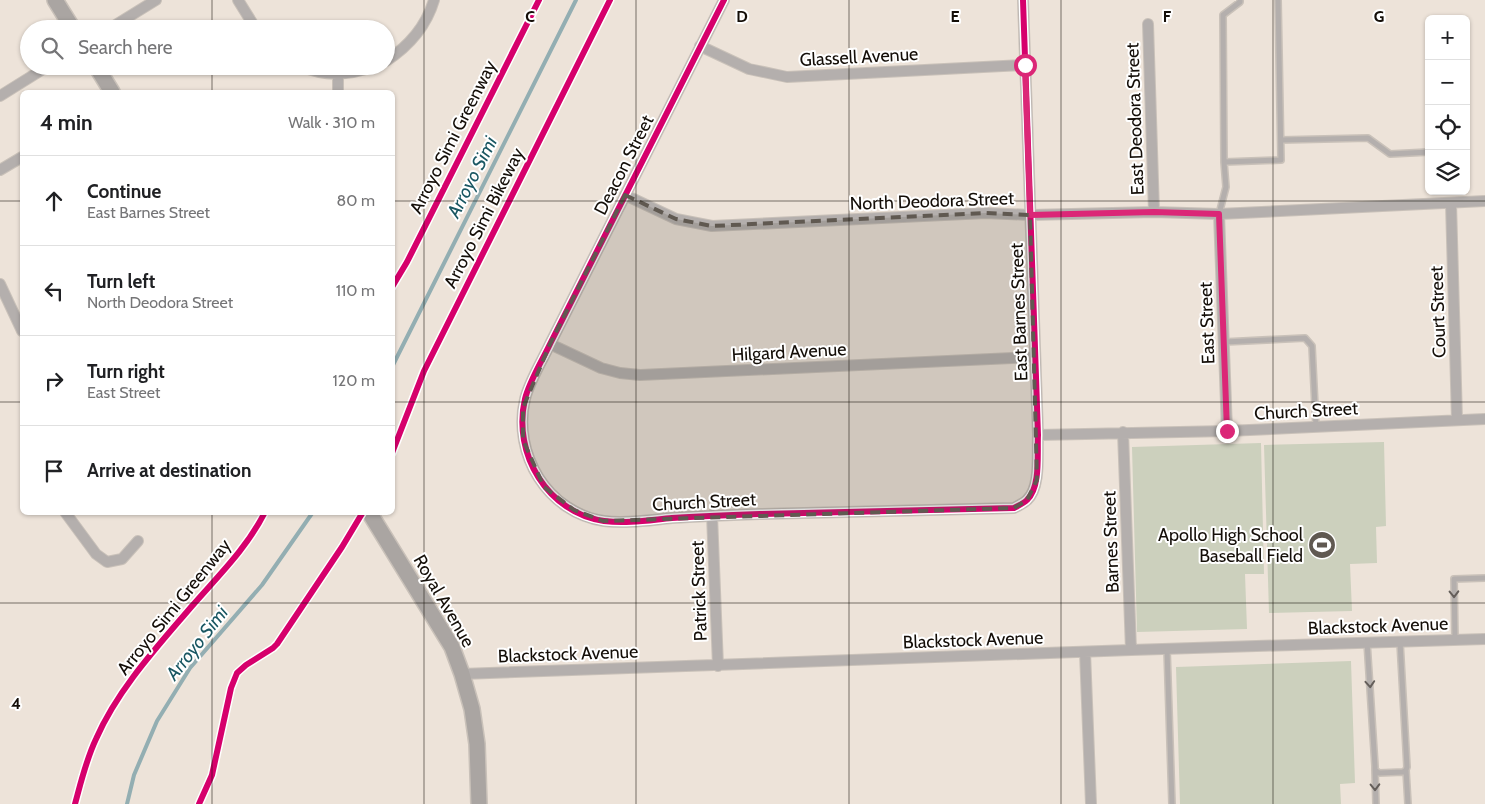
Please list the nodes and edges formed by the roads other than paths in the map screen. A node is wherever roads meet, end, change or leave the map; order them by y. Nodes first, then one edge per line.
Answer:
1 (55, 0) edge
2 (156, 0) edge
3 (238, 0) edge
4 (434, 0) edge
5 (724, 0) edge
6 (1023, 0) edge
7 (1278, 0) edge
8 (1240, 1) edge
9 (67, 20) edge
10 (124, 20) edge
11 (250, 20) edge
12 (1148, 24) dead end
13 (700, 46) junction
14 (395, 55) edge
15 (1025, 65) junction
16 (34, 75) edge
17 (102, 75) edge
18 (338, 75) edge
19 (111, 90) edge
20 (338, 90) edge
21 (0, 96) edge
22 (1280, 140) junction
23 (1425, 152) edge
24 (20, 158) edge
25 (1224, 162) junction
26 (0, 170) edge
27 (625, 196) junction
28 (1485, 201) edge
29 (1451, 203) junction
30 (1154, 212) junction
31 (1219, 214) junction
32 (1030, 215) junction
33 (0, 284) edge
34 (20, 326) edge
35 (1224, 342) junction
36 (550, 344) junction
37 (1036, 357) junction
38 (1485, 419) edge
39 (1457, 420) junction
40 (1316, 427) junction
41 (1227, 431) junction
42 (1123, 432) junction
43 (1038, 435) junction
44 (1027, 500) joint
45 (67, 515) edge
46 (371, 515) edge
47 (712, 515) junction
48 (138, 541) dead end
49 (1485, 578) edge
50 (1485, 639) edge
51 (1455, 640) junction
52 (1366, 642) junction
53 (1400, 642) junction
54 (1167, 648) junction
55 (1132, 650) junction
56 (1085, 652) junction
57 (718, 666) junction
58 (462, 674) junction
59 (1375, 770) junction
60 (1406, 770) junction
61 (479, 804) edge
62 (1090, 804) edge
63 (1172, 804) edge
64 (1376, 804) edge
65 (1408, 804) edge

1 - 9 main road
2 - 10 street
3 - 11 street
4 - 14 street
5 - 13 street, Deacon Street
6 - 15 street, East Barnes Street
7 - 22 lane
8 - 25 lane
12 - 30 street, East Deodora Street
13 - 15 street, Glassell Avenue
13 - 27 street, Deacon Street
15 - 32 street, East Barnes Street
16 - 21 street
17 - 19 main road
18 - 20 street
22 - 23 lane
22 - 25 lane
24 - 26 street
25 - 31 lane
27 - 32 street, North Deodora Street
27 - 36 street, Deacon Street
28 - 29 street, North Deodora Street
29 - 31 street, North Deodora Street
29 - 39 street, Court Street
30 - 31 street, North Deodora Street
30 - 32 street, North Deodora Street
31 - 35 street, East Street
32 - 37 street, East Barnes Street
33 - 34 street
35 - 40 lane
35 - 41 street, East Street
36 - 37 street, Hilgard Avenue
36 - 47 street, Church Street
37 - 43 street, East Barnes Street
38 - 39 street, Church Street
39 - 40 street, Church Street
40 - 41 street, Church Street
41 - 42 street, Church Street
42 - 43 street, Church Street
42 - 55 street, Barnes Street
43 - 44 street, East Barnes Street
44 - 47 street, Church Street
45 - 48 street
46 - 58 main road, Royal Avenue
47 - 57 street, Patrick Street
49 -> 51 lane
50 - 51 street, Blackstock Avenue
51 - 53 street, Blackstock Avenue
52 - 53 street, Blackstock Avenue
52 - 54 street, Blackstock Avenue
52 -> 59 lane
53 - 60 lane
54 - 55 street, Blackstock Avenue
54 - 63 lane
55 - 56 street, Blackstock Avenue
56 - 57 street, Blackstock Avenue
56 - 62 street
57 - 58 street, Blackstock Avenue
58 - 61 main road, Royal Avenue
59 - 60 lane
59 -> 64 lane
60 - 65 lane

